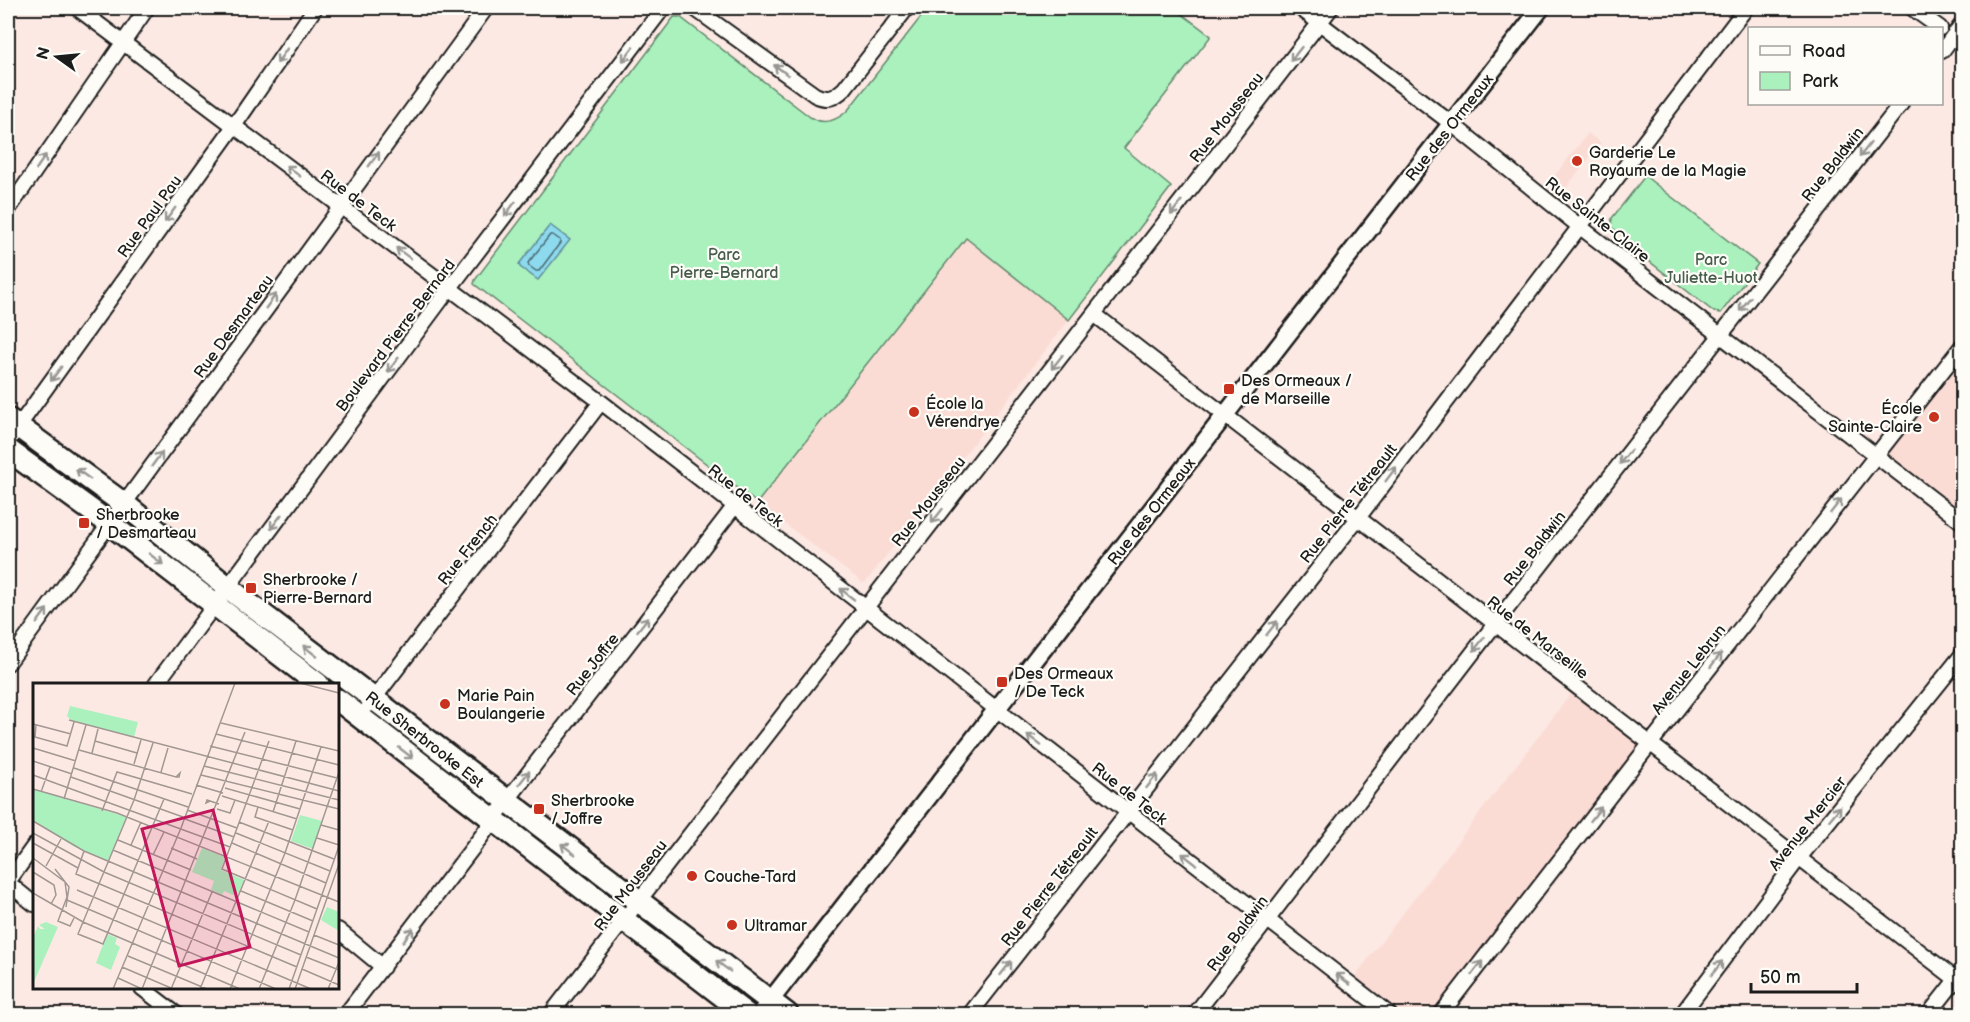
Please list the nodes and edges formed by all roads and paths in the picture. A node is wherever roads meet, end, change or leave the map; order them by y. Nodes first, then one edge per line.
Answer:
1 (77, 8) edge
2 (147, 8) edge
3 (315, 8) edge
4 (486, 8) edge
5 (663, 8) edge
6 (694, 8) edge
7 (907, 8) edge
8 (1300, 8) edge
9 (1331, 8) edge
10 (1541, 8) edge
11 (1746, 8) edge
12 (1912, 8) edge
13 (1320, 23) junction
14 (1962, 24) edge
15 (1938, 27) edge
16 (1949, 35) edge
17 (123, 42) junction
18 (1900, 105) edge
19 (1452, 124) junction
20 (234, 126) junction
21 (340, 206) junction
22 (8, 210) edge
23 (1579, 226) junction
24 (450, 288) junction
25 (1094, 314) junction
26 (1721, 334) junction
27 (1962, 346) edge
28 (601, 402) junction
29 (1225, 416) junction
30 (11, 429) edge
31 (8, 450) edge
32 (1877, 455) junction
33 (124, 504) junction
34 (734, 507) junction
35 (1358, 518) junction
36 (1962, 522) edge
37 (110, 524) junction
38 (228, 588) junction
39 (215, 605) junction
40 (866, 608) junction
41 (1495, 624) junction
42 (1962, 655) edge
43 (8, 663) edge
44 (157, 683) edge
45 (317, 683) edge
46 (373, 699) junction
47 (339, 701) edge
48 (997, 711) junction
49 (360, 717) junction
50 (1650, 743) junction
51 (506, 802) junction
52 (1128, 812) junction
53 (494, 820) junction
54 (33, 847) edge
55 (1799, 858) junction
56 (8, 883) edge
57 (638, 901) junction
58 (33, 903) edge
59 (624, 920) junction
60 (1267, 920) junction
61 (339, 931) edge
62 (383, 967) junction
63 (1960, 979) edge
64 (145, 989) edge
65 (765, 1008) edge
66 (176, 1014) edge
67 (346, 1014) edge
68 (551, 1014) edge
69 (746, 1014) edge
70 (787, 1014) edge
71 (970, 1014) edge
72 (1195, 1014) edge
73 (1389, 1014) edge
74 (1441, 1014) edge
75 (1682, 1014) edge
76 (1929, 1014) edge

1 - 17 street, Rue de Teck
2 - 17 street
3 -> 20 street, Rue Paul Pau
21 -> 4 street, Rue Desmarteau
5 -> 24 street, Boulevard Pierre-Bernard
7 -> 6 street
8 - 13 street, Rue Sainte-Claire
9 - 13 street, Rue Mousseau
10 - 19 street, Rue des Ormeaux
11 - 23 street, Rue Pierre Tétreault
12 - 15 street
13 - 19 street, Rue Sainte-Claire
13 -> 25 street, Rue Mousseau
14 - 16 street
17 - 20 street, Rue de Teck
22 -> 17 street
18 -> 26 street, Rue Baldwin
19 - 23 street, Rue Sainte-Claire
19 - 29 street, Rue des Ormeaux
21 -> 20 street, Rue de Teck
20 -> 30 street, Rue Paul Pau
24 -> 21 street, Rue de Teck
33 -> 21 street, Rue Desmarteau
23 - 26 street, Rue Sainte-Claire
35 -> 23 street, Rue Pierre Tétreault
24 - 28 street, Rue de Teck
24 -> 38 street, Boulevard Pierre-Bernard
25 - 29 street, Rue de Marseille
25 -> 40 street, Rue Mousseau
26 - 32 street, Rue Sainte-Claire
26 -> 41 street, Rue Baldwin
27 - 32 street, Avenue Lebrun
28 - 34 street, Rue de Teck
28 - 46 street, Rue French
29 - 35 street, Rue de Marseille
29 - 48 street, Rue des Ormeaux
33 -> 30 main road, Rue Sherbrooke Est
31 - 37 main road
32 - 36 street, Rue Sainte-Claire
50 -> 32 street, Avenue Lebrun
33 - 37 street, Rue Desmarteau
33 - 38 main road, Rue Sherbrooke Est
40 -> 34 street, Rue de Teck
51 -> 34 street, Rue Joffre
35 - 41 street, Rue de Marseille
52 -> 35 street, Rue Pierre Tétreault
37 -> 39 main road
43 -> 37 street, Rue Desmarteau
38 - 39 street, Boulevard Pierre-Bernard
46 -> 38 main road, Rue Sherbrooke Est
39 - 44 street, Boulevard Pierre-Bernard
39 - 45 main road
40 - 48 street, Rue de Teck
40 - 57 street, Rue Mousseau
41 - 50 street, Rue de Marseille
41 -> 60 street, Rue Baldwin
55 -> 42 street, Avenue Mercier
46 - 49 street, Rue French
46 - 51 main road, Rue Sherbrooke Est
47 - 49 main road, Rue Sherbrooke Est
52 -> 48 street, Rue de Teck
48 - 65 street, Rue des Ormeaux
49 -> 53 main road, Rue Sherbrooke Est
50 - 55 street, Rue de Marseille
74 -> 50 street, Avenue Lebrun
51 - 53 street, Rue Joffre
57 -> 51 main road, Rue Sherbrooke Est
60 -> 52 street, Rue de Teck
71 -> 52 street, Rue Pierre Tétreault
53 - 59 main road, Rue Sherbrooke Est
62 -> 53 street, Rue Joffre
54 - 56 street
55 - 63 street, Rue de Marseille
75 -> 55 street, Avenue Mercier
56 - 58 street
57 - 59 street, Rue Mousseau
65 -> 57 main road, Rue Sherbrooke Est
59 - 68 street, Rue Mousseau
59 - 69 main road, Rue Sherbrooke Est
60 - 72 street, Rue Baldwin
73 -> 60 street, Rue de Teck
61 - 62 street
62 - 67 street, Rue Joffre
63 - 76 street
64 - 66 street
65 - 70 main road, Rue Sherbrooke Est

